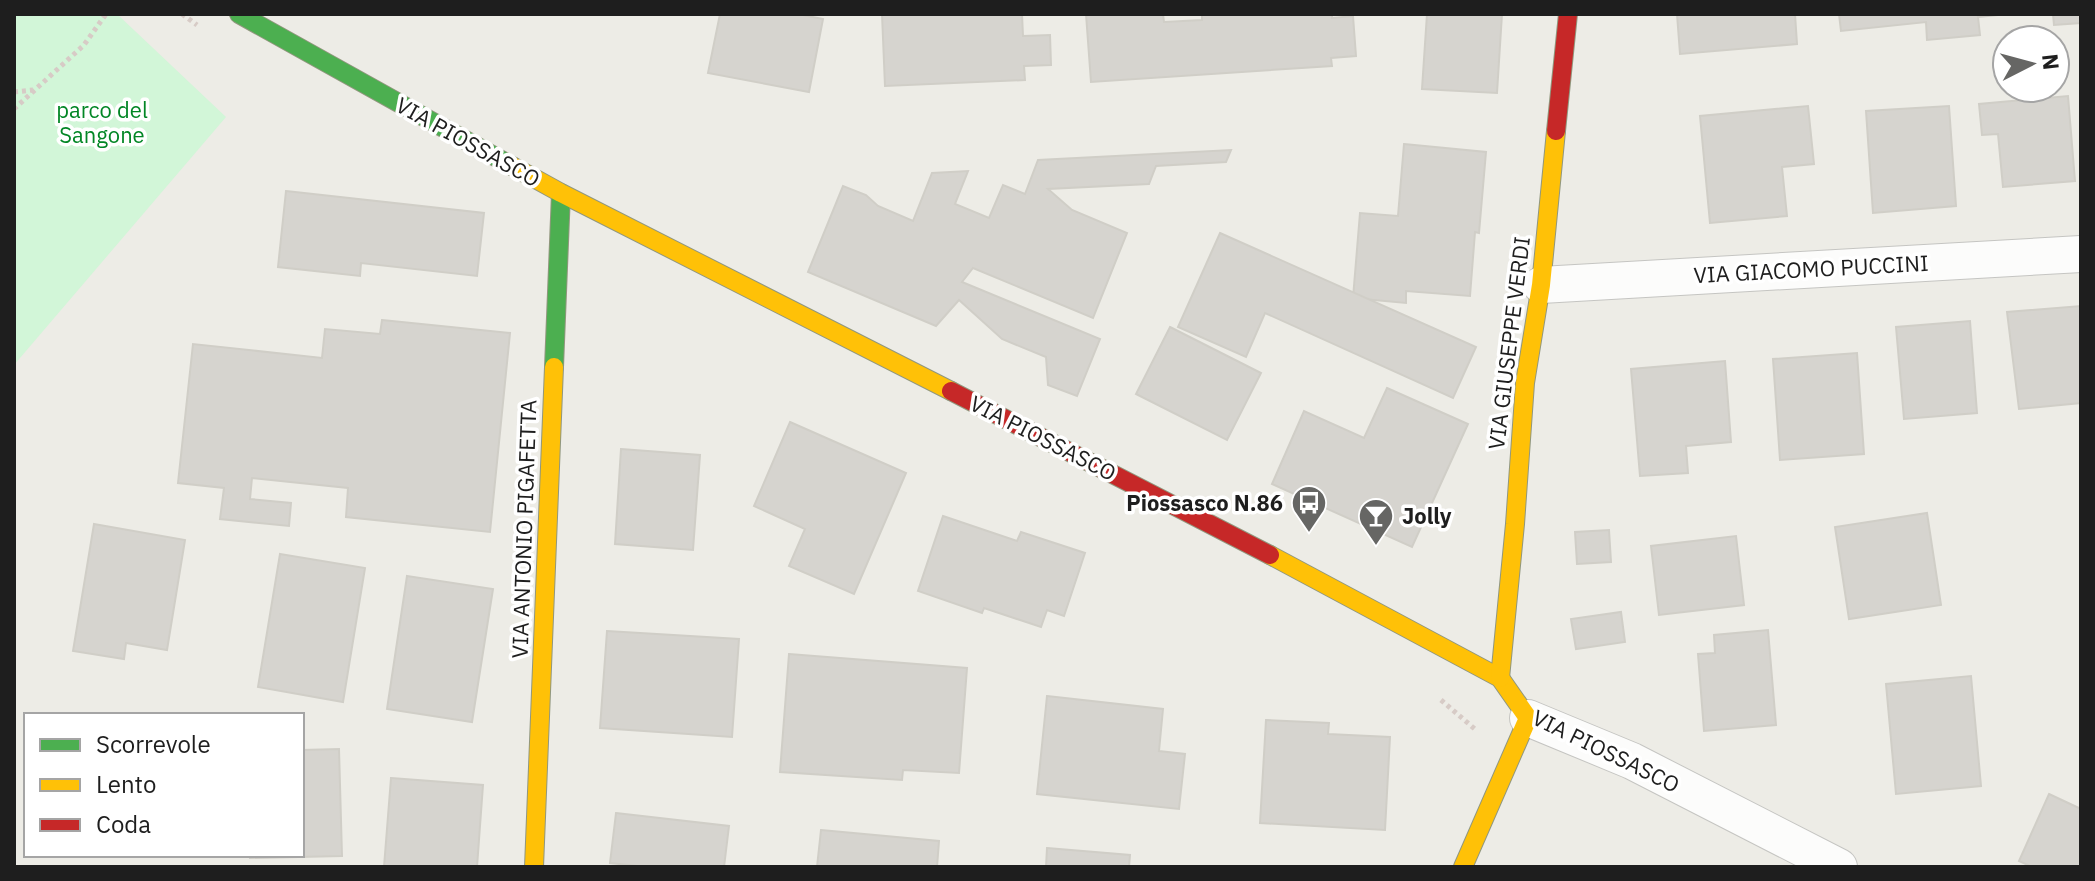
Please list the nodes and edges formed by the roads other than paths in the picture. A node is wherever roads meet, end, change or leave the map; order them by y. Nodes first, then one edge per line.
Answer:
1 (1568, 14) edge
2 (247, 16) edge
3 (561, 193) junction
4 (2081, 254) edge
5 (1541, 285) junction
6 (1500, 678) junction
7 (1528, 718) junction
8 (534, 867) edge
9 (1463, 867) edge
10 (1839, 867) edge

1 - 5 street, VIA GIUSEPPE VERDI
2 - 3 street, VIA PIOSSASCO
3 - 6 street, VIA PIOSSASCO
3 - 8 street, VIA ANTONIO PIGAFETTA
4 - 5 street, VIA GIACOMO PUCCINI
5 - 6 street, VIA GIUSEPPE VERDI
6 - 7 street, VIA PIOSSASCO
7 - 9 street
7 - 10 street, VIA PIOSSASCO

